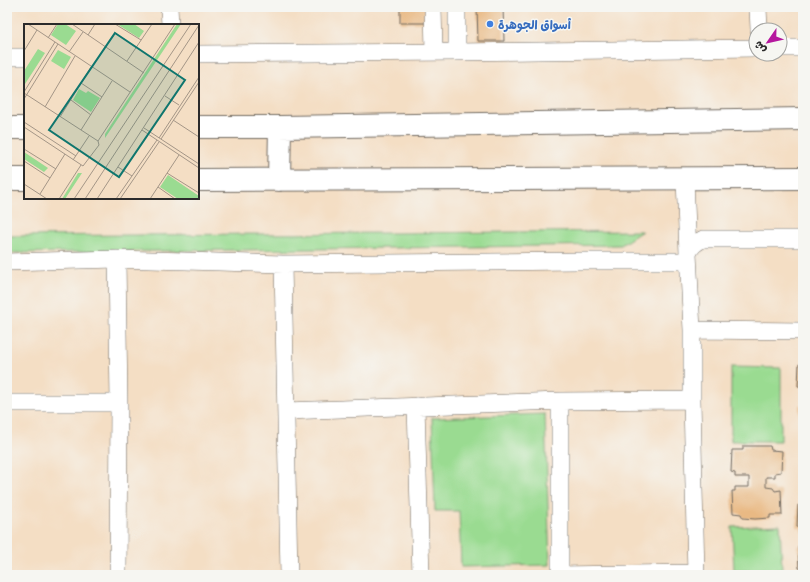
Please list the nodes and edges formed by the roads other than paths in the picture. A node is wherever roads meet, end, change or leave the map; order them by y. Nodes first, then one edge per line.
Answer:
1 (170, 7) edge
2 (434, 7) edge
3 (457, 7) edge
4 (758, 7) edge
5 (759, 22) edge
6 (170, 24) edge
7 (748, 48) edge
8 (788, 48) edge
9 (803, 48) edge
10 (434, 52) junction
11 (457, 52) junction
12 (199, 54) edge
13 (7, 57) edge
14 (24, 57) edge
15 (803, 119) edge
16 (199, 127) edge
17 (280, 127) junction
18 (7, 128) edge
19 (24, 128) edge
20 (803, 178) edge
21 (7, 179) edge
22 (24, 179) edge
23 (684, 179) junction
24 (199, 180) edge
25 (280, 180) junction
26 (803, 239) edge
27 (688, 258) junction
28 (117, 259) junction
29 (7, 262) edge
30 (283, 264) junction
31 (692, 330) junction
32 (803, 331) edge
33 (692, 400) junction
34 (560, 401) junction
35 (7, 403) edge
36 (119, 403) junction
37 (416, 406) junction
38 (286, 411) junction
39 (696, 574) edge
40 (118, 575) edge
41 (289, 575) edge
42 (421, 575) edge
43 (559, 575) edge

1 - 6 street
2 - 10 street
3 - 11 street
4 - 5 street
7 - 11 street
8 - 9 street
10 - 11 street
10 - 12 street
13 - 14 street
15 - 17 main road
16 - 17 main road
17 - 25 main road
18 - 19 main road
20 - 23 main road
21 - 22 main road
23 - 25 main road
23 - 27 street
24 - 25 main road
26 - 27 street
27 - 30 street
27 - 31 street
28 - 29 street
28 - 30 street
28 - 36 street
30 - 38 street
31 - 32 street
31 - 33 street
33 - 34 street
33 - 39 street
34 - 37 street
34 - 43 street
35 - 36 street
36 - 40 street
37 - 38 street
37 - 42 street
38 - 41 street
39 - 43 street

